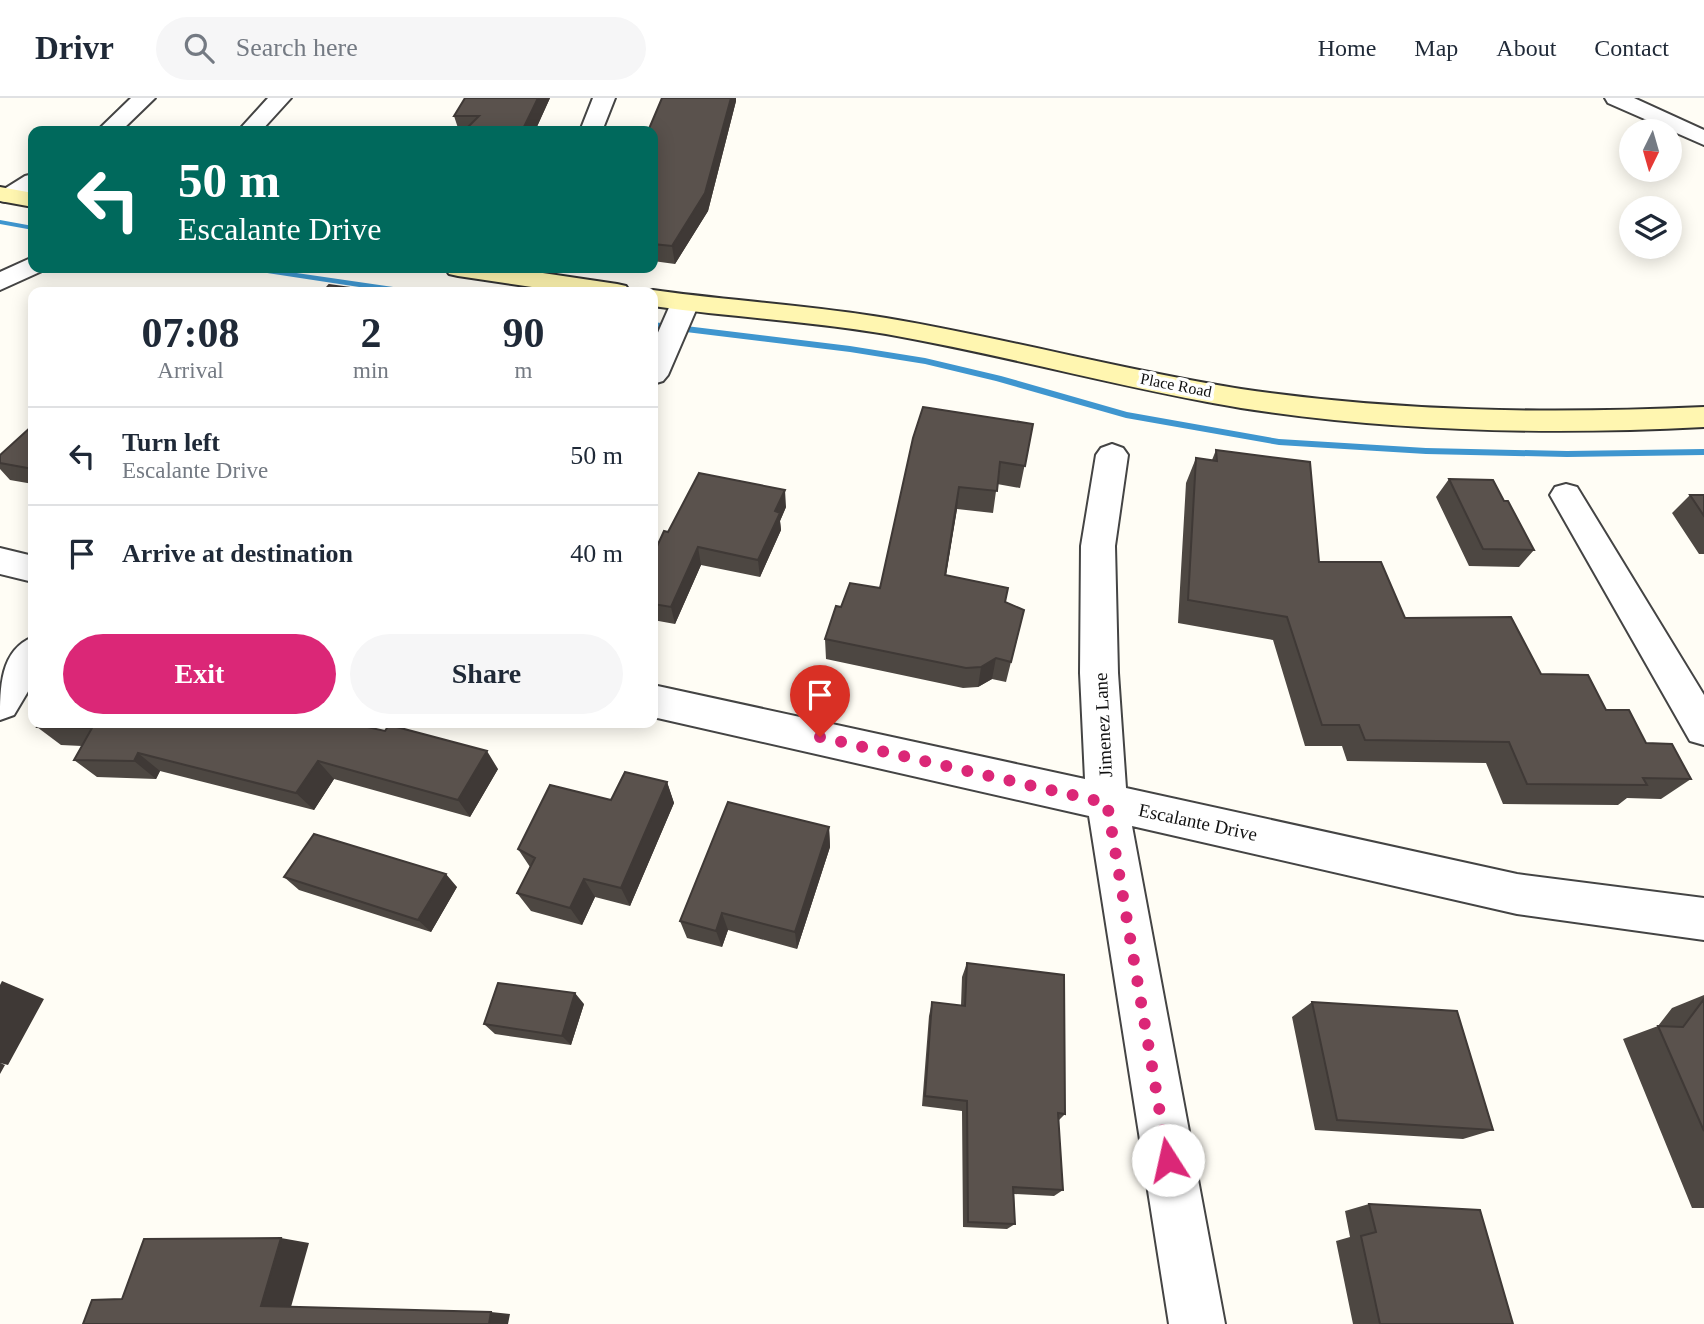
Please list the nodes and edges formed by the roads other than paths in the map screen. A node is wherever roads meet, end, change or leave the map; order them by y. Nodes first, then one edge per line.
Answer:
1 (144, 98) edge
2 (280, 98) edge
3 (604, 98) edge
4 (1616, 98) edge
5 (113, 126) edge
6 (254, 126) edge
7 (593, 126) edge
8 (1704, 138) edge
9 (28, 185) edge
10 (14, 197) edge
11 (28, 268) edge
12 (515, 273) edge
13 (0, 282) edge
14 (590, 287) edge
15 (658, 302) edge
16 (677, 319) junction
17 (658, 363) edge
18 (1704, 417) edge
19 (1112, 455) dead end
20 (1566, 495) dead end
21 (0, 561) edge
22 (28, 568) edge
23 (28, 660) edge
24 (658, 702) edge
25 (0, 704) edge
26 (1704, 729) edge
27 (1107, 803) junction
28 (1704, 919) edge
29 (1197, 1324) edge

1 - 5 street
2 - 6 street
3 - 7 street
4 - 8 street
9 - 10 street
11 - 13 street
12 - 14 street
15 - 16 street, Place Road
16 - 17 street
16 - 18 street, Place Road
19 - 27 street, Jimenez Lane
20 - 26 street
21 - 22 street
23 - 25 street
24 - 27 street, Escalante Drive
27 - 28 street, Escalante Drive
27 - 29 street, Jimenez Lane

